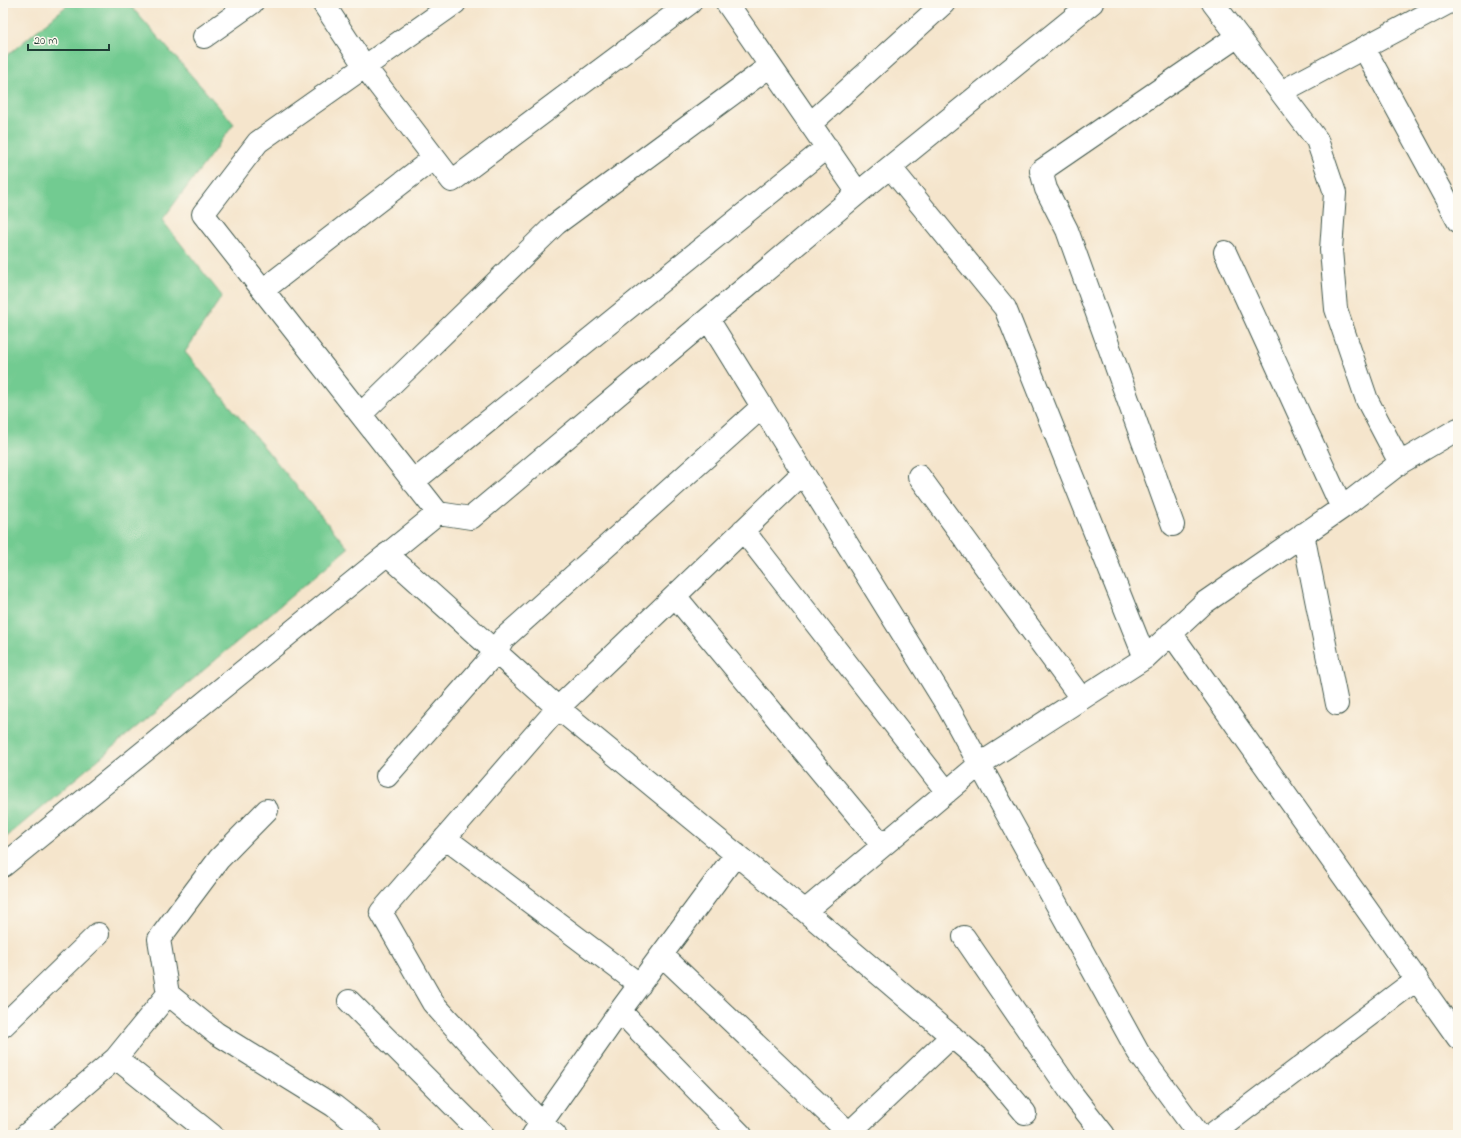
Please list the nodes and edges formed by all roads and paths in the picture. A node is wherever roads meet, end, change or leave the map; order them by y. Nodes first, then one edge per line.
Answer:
1 (252, 3) edge
2 (322, 3) edge
3 (455, 3) edge
4 (690, 3) edge
5 (727, 3) edge
6 (1092, 3) edge
7 (1213, 3) edge
8 (1448, 3) edge
9 (937, 5) edge
10 (1238, 36) junction
11 (204, 37) dead end
12 (1364, 48) junction
13 (770, 66) junction
14 (365, 67) junction
15 (1281, 92) junction
16 (810, 124) junction
17 (826, 147) junction
18 (434, 158) junction
19 (890, 167) junction
20 (858, 193) junction
21 (1458, 221) edge
22 (1225, 252) dead end
23 (263, 290) junction
24 (708, 319) junction
25 (762, 407) junction
26 (361, 414) junction
27 (1458, 429) edge
28 (1400, 463) junction
29 (803, 472) junction
30 (919, 476) dead end
31 (413, 482) junction
32 (1342, 508) junction
33 (438, 513) junction
34 (1173, 525) dead end
35 (743, 530) junction
36 (1303, 534) junction
37 (387, 554) junction
38 (675, 596) junction
39 (1171, 634) junction
40 (496, 652) junction
41 (1145, 658) junction
42 (1081, 698) junction
43 (1337, 704) dead end
44 (558, 708) junction
45 (980, 764) junction
46 (387, 776) dead end
47 (947, 792) junction
48 (267, 810) dead end
49 (445, 838) junction
50 (882, 846) junction
51 (736, 854) junction
52 (3, 866) edge
53 (805, 911) junction
54 (98, 934) dead end
55 (964, 937) dead end
56 (662, 954) junction
57 (1417, 979) junction
58 (640, 985) junction
59 (168, 994) junction
60 (349, 1001) dead end
61 (620, 1011) junction
62 (3, 1026) edge
63 (952, 1036) junction
64 (1458, 1038) edge
65 (116, 1058) junction
66 (1024, 1113) dead end
67 (544, 1131) edge
68 (26, 1135) edge
69 (212, 1135) edge
70 (371, 1135) edge
71 (483, 1135) edge
72 (741, 1135) edge
73 (848, 1135) edge
74 (1104, 1135) edge
75 (1200, 1135) edge
76 (1211, 1135) edge

1 - 11 street
2 - 14 street
3 - 14 street
4 - 18 street
5 - 13 street
6 - 19 street
7 - 10 street
8 - 12 street
9 - 16 street
10 - 15 street
10 - 34 street
12 - 15 street
12 - 21 street
13 - 16 street
13 - 26 street
14 - 18 street
14 - 23 street
15 - 28 street
16 - 17 street
17 - 20 street
17 - 31 street
18 - 23 street
19 - 20 street
19 - 41 street
20 - 24 street
22 - 32 street
23 - 26 street
24 - 25 street
24 - 33 street
25 - 29 street
25 - 40 street
26 - 31 street
27 - 28 street
28 - 32 street
29 - 35 street
29 - 45 street
30 - 42 street
31 - 33 street
32 - 36 street
33 - 37 street
35 - 38 street
35 - 47 street
36 - 39 street
36 - 43 street
37 - 40 street
37 - 52 street
38 - 44 street
38 - 50 street
39 - 41 street
39 - 57 street
40 - 44 street
40 - 46 street
41 - 42 street
42 - 45 street
44 - 49 street
44 - 51 street
45 - 47 street
45 - 75 street
47 - 50 street
48 - 59 street
49 - 58 street
49 - 67 street
50 - 53 street
51 - 53 street
51 - 56 street
53 - 63 street
54 - 62 street
55 - 74 street
56 - 58 street
56 - 73 street
57 - 64 street
57 - 76 street
58 - 61 street
59 - 65 street
59 - 70 street
60 - 71 street
61 - 67 street
61 - 72 street
63 - 66 street
63 - 73 street
65 - 68 street
65 - 69 street

